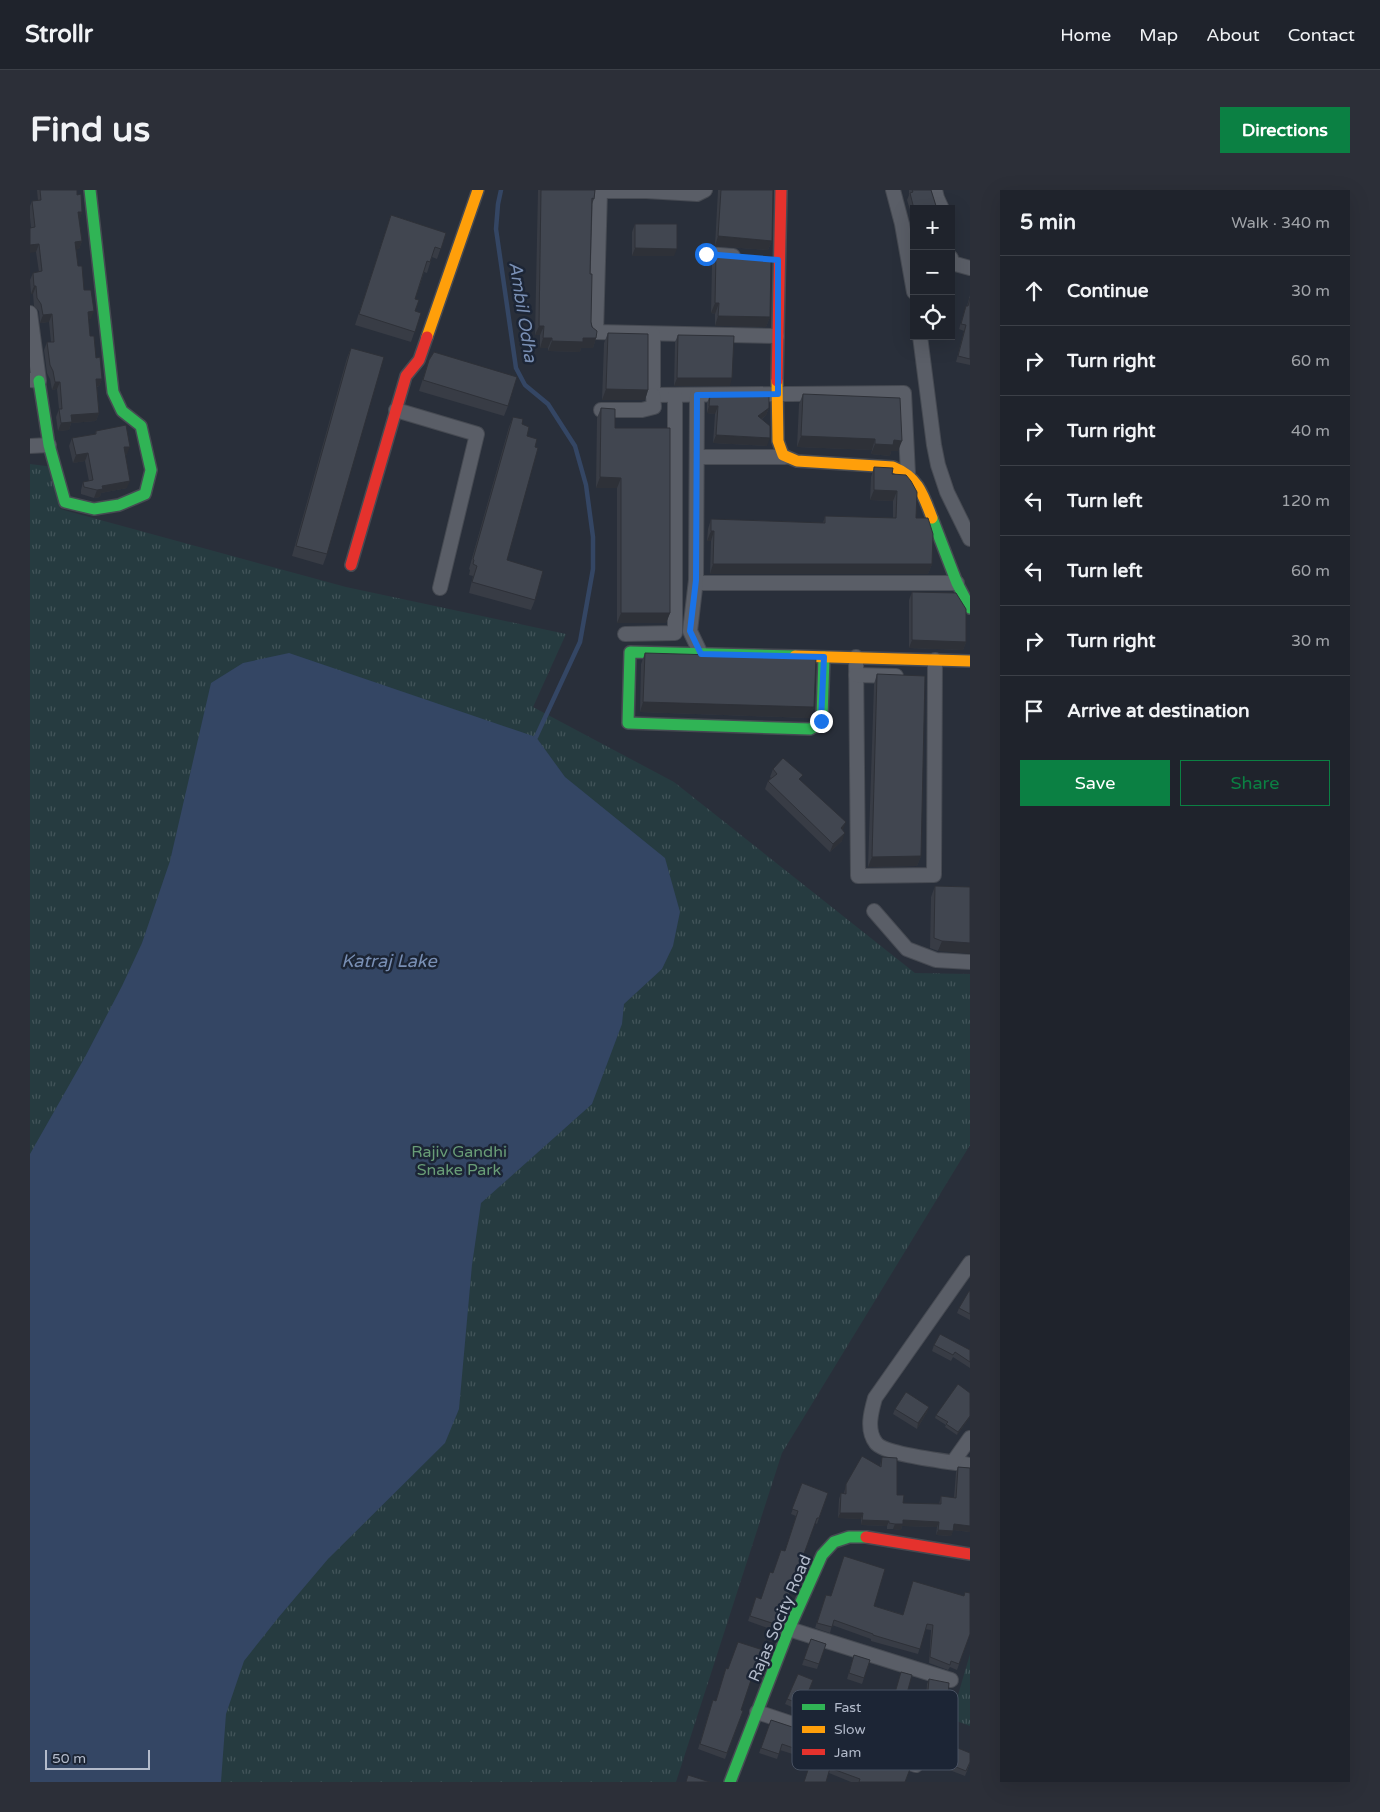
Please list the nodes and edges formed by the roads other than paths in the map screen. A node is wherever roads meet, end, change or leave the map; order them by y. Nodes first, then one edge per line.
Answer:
1 (90, 190) edge
2 (478, 190) edge
3 (705, 190) edge
4 (782, 190) edge
5 (893, 190) edge
6 (934, 190) edge
7 (940, 205) edge
8 (706, 254) dead end
9 (742, 257) edge
10 (955, 264) edge
11 (970, 268) edge
12 (910, 269) edge
13 (30, 313) edge
14 (653, 334) junction
15 (777, 336) junction
16 (921, 340) edge
17 (34, 381) edge
18 (778, 394) junction
19 (653, 395) junction
20 (675, 395) junction
21 (697, 395) junction
22 (396, 410) junction
23 (600, 410) edge
24 (49, 445) junction
25 (30, 446) edge
26 (696, 457) junction
27 (785, 458) junction
28 (908, 474) junction
29 (970, 539) edge
30 (351, 565) dead end
31 (696, 580) junction
32 (957, 583) junction
33 (440, 588) dead end
34 (970, 608) edge
35 (625, 634) dead end
36 (701, 654) junction
37 (824, 657) junction
38 (856, 658) junction
39 (935, 660) junction
40 (970, 661) edge
41 (856, 675) junction
42 (906, 677) edge
43 (874, 911) dead end
44 (970, 962) edge
45 (970, 1263) edge
46 (970, 1438) edge
47 (953, 1462) junction
48 (970, 1465) edge
49 (970, 1554) edge
50 (789, 1629) junction
51 (951, 1680) dead end
52 (757, 1712) junction
53 (792, 1724) edge
54 (730, 1782) edge

1 - 24 street
2 - 22 street
3 - 14 street
4 - 15 street
5 - 12 street
6 - 7 street
8 - 9 street
10 - 11 street
13 - 17 street
14 - 15 street
14 - 19 street
15 - 18 street
16 - 29 street
17 - 24 street
18 - 21 street
18 - 27 street
18 - 28 street
19 - 20 street
19 - 23 street
20 - 21 street
20 - 35 street
21 - 26 street
22 - 30 street
22 - 33 street
24 - 25 street
26 - 27 street
26 - 31 street
27 - 28 street
28 - 32 street
31 - 32 street
31 - 36 street
32 - 34 street
36 - 37 street
36 - 37 street
37 - 38 street
38 - 39 street
38 - 41 street
39 - 40 street
39 - 41 street
41 - 42 street
43 - 44 street
45 - 47 street
46 - 47 street
47 - 48 street
49 - 50 street, Rajas Socity Road
50 - 51 street
50 - 52 street, Rajas Socity Road
52 - 53 street
52 - 54 street, Rajas Socity Road

